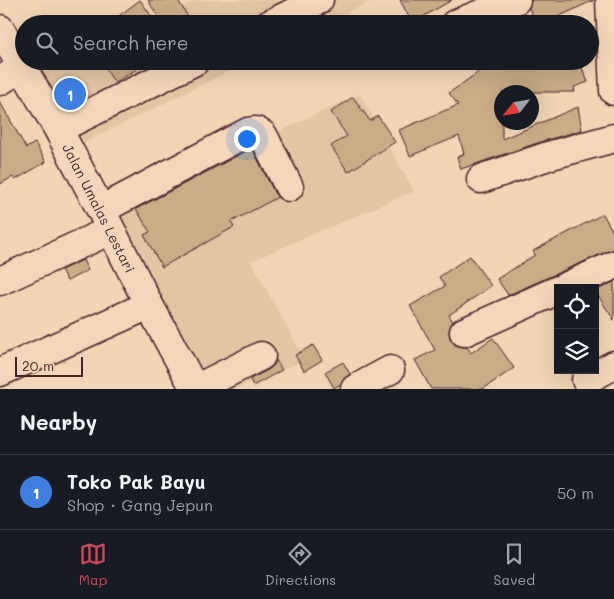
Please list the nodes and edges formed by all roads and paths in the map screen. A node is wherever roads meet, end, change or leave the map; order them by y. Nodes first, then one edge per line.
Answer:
1 (319, 0) edge
2 (516, 0) edge
3 (610, 0) edge
4 (288, 15) edge
5 (478, 15) edge
6 (0, 29) edge
7 (176, 70) edge
8 (11, 74) edge
9 (614, 91) edge
10 (58, 129) junction
11 (614, 138) edge
12 (481, 179) dead end
13 (289, 187) dead end
14 (106, 220) junction
15 (614, 265) edge
16 (0, 281) edge
17 (572, 284) edge
18 (554, 292) edge
19 (149, 305) junction
20 (464, 332) dead end
21 (260, 356) dead end
22 (614, 365) edge
23 (390, 370) dead end
24 (0, 372) edge
25 (586, 380) dead end
26 (195, 389) edge
27 (355, 389) edge

1 - 4 street
2 - 5 street
3 - 9 street
6 - 8 street, Jalan Umalas Lestari
7 - 10 street
8 - 10 street, Jalan Umalas Lestari
10 - 14 street, Jalan Umalas Lestari
11 - 12 street
13 - 14 street
14 - 16 street
14 - 19 street, Jalan Umalas Lestari
15 - 17 street
18 - 20 street
19 - 24 street
19 - 26 street, Jalan Umalas Lestari
21 - 26 street
22 - 25 street
23 - 27 street

